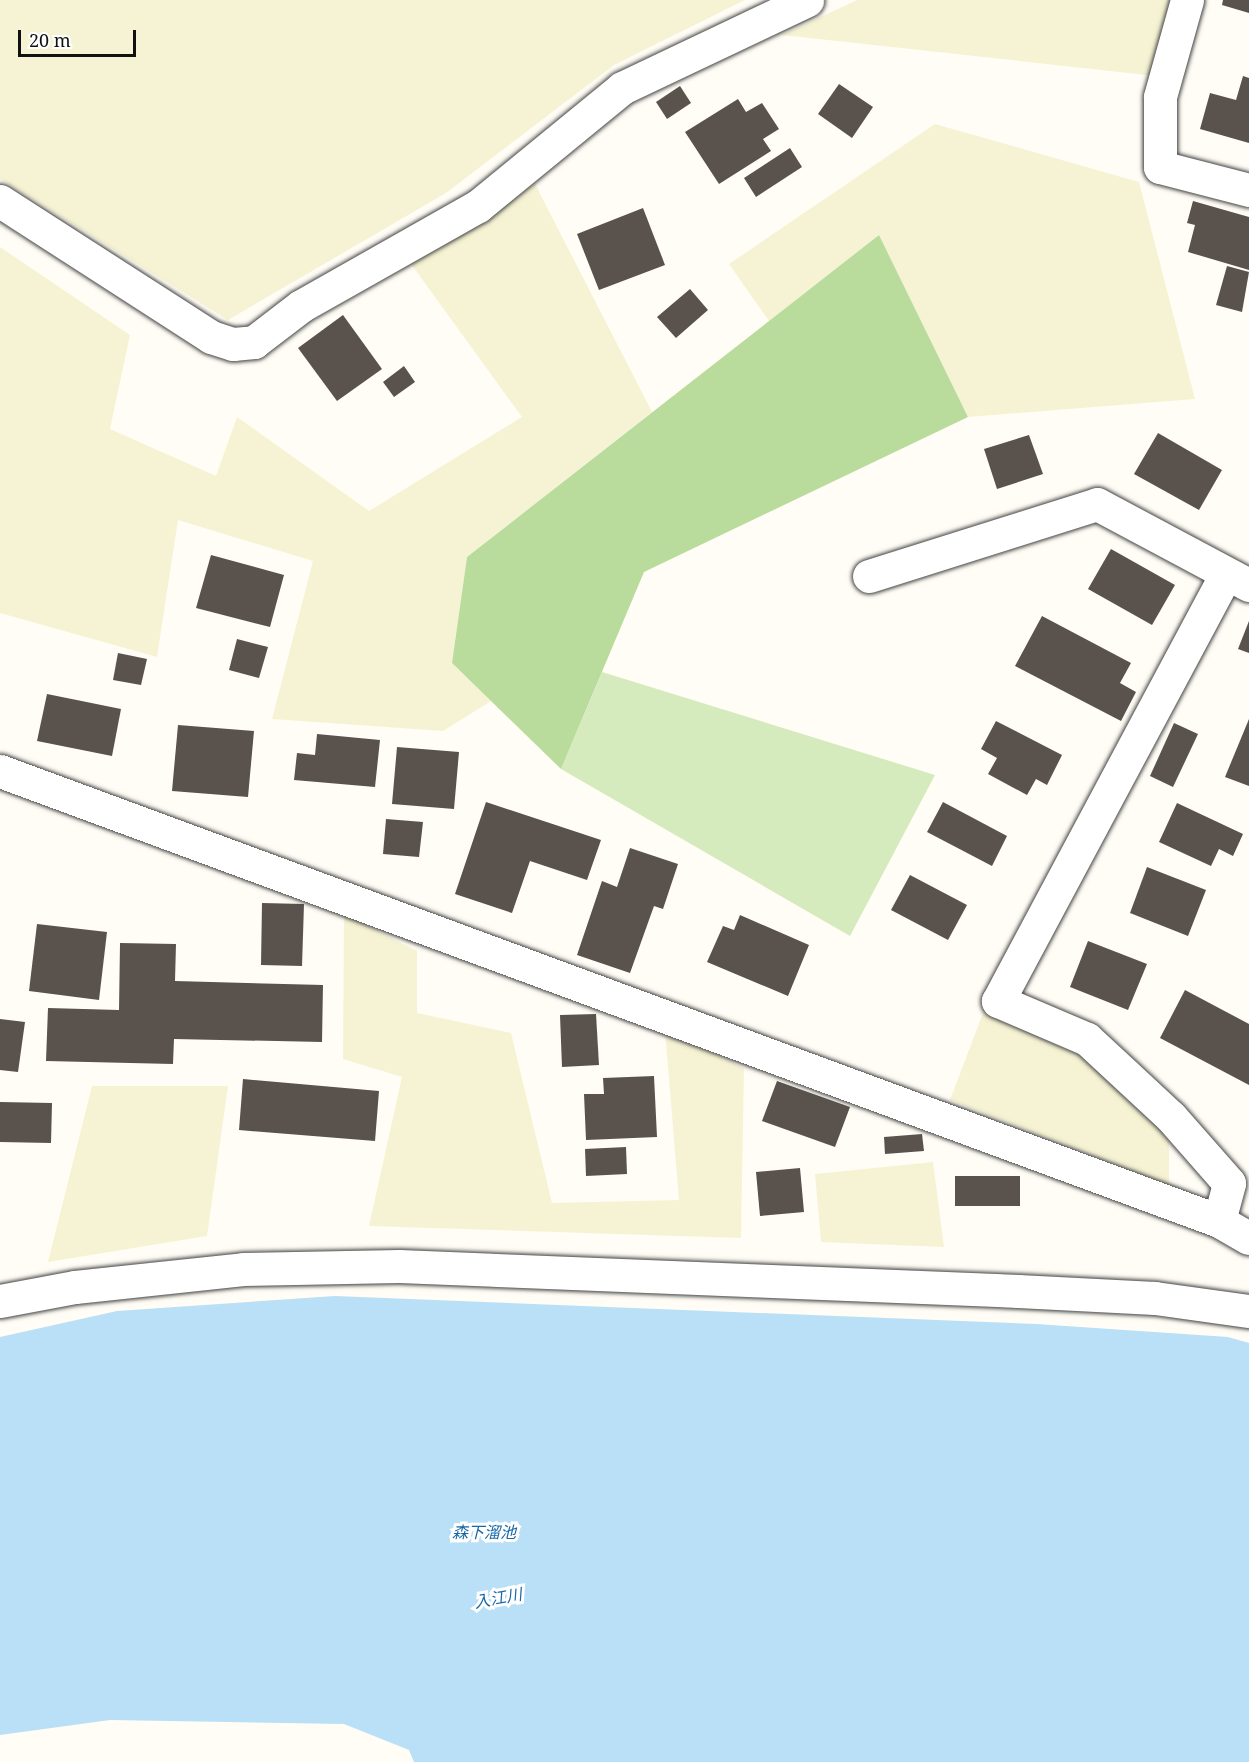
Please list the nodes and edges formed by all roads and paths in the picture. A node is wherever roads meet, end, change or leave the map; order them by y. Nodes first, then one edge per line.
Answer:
1 (807, 0) edge
2 (1186, 0) edge
3 (1249, 190) edge
4 (0, 201) edge
5 (869, 576) dead end
6 (1237, 580) edge
7 (0, 771) edge
8 (1219, 1221) junction
9 (1249, 1238) edge
10 (0, 1301) edge
11 (1249, 1311) edge

1 - 4 street
2 - 3 street
5 - 6 street
6 - 8 street
7 - 8 street
8 - 9 street
10 - 11 street

